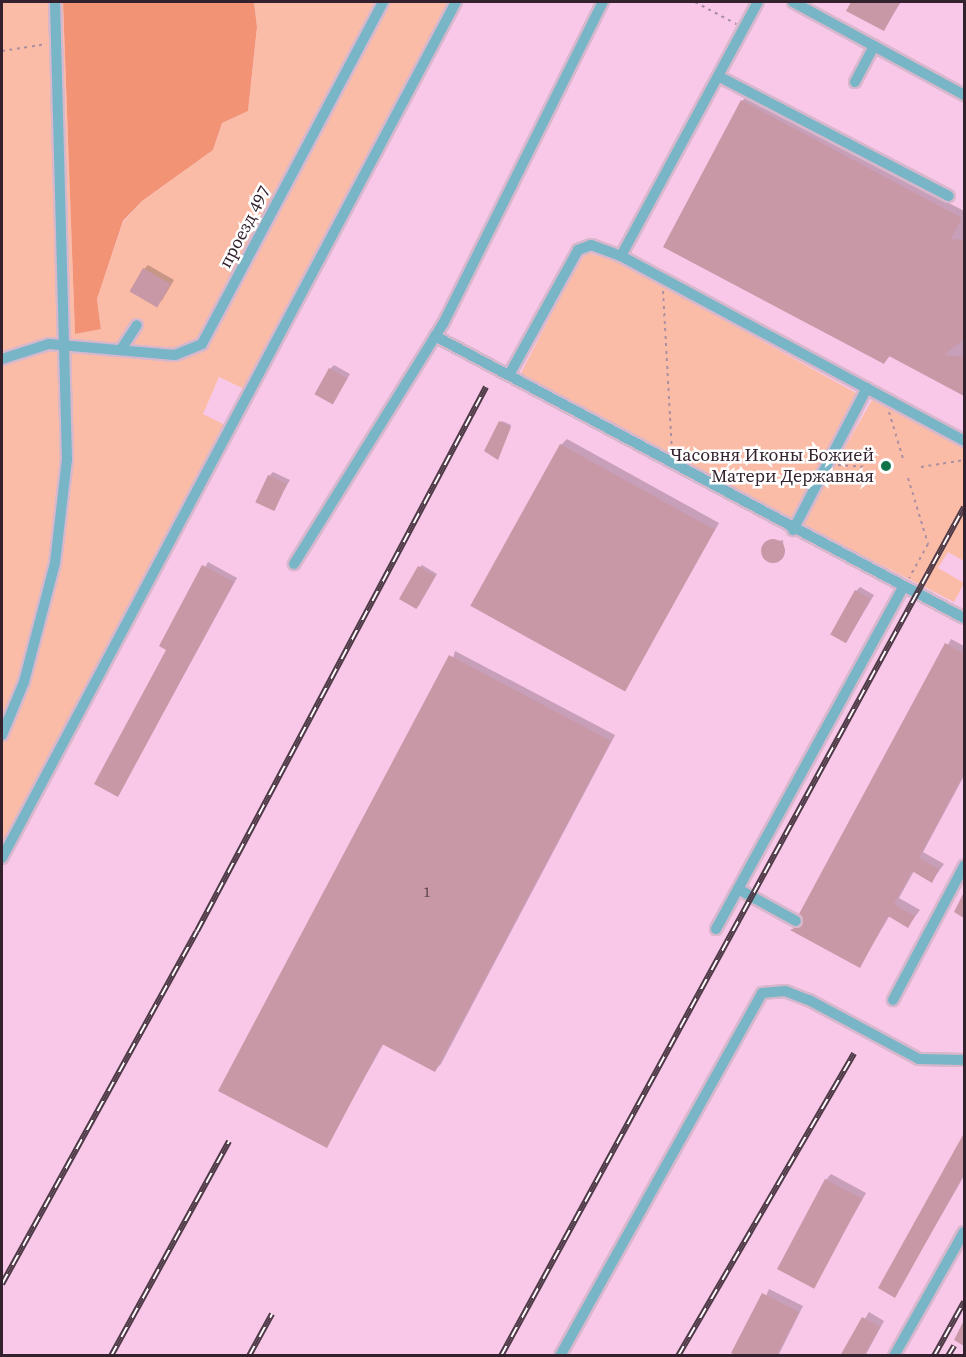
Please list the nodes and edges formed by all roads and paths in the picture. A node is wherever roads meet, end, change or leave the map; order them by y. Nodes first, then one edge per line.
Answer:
1 (55, 2) edge
2 (383, 2) edge
3 (456, 2) edge
4 (603, 2) edge
5 (695, 2) edge
6 (758, 2) edge
7 (793, 2) edge
8 (744, 28) junction
9 (57, 42) junction
10 (874, 46) junction
11 (2, 51) edge
12 (718, 76) junction
13 (855, 82) dead end
14 (964, 95) edge
15 (949, 196) dead end
16 (621, 256) junction
17 (662, 278) junction
18 (136, 325) dead end
19 (435, 336) junction
20 (65, 344) junction
21 (122, 348) junction
22 (2, 359) edge
23 (509, 375) junction
24 (867, 388) junction
25 (885, 398) junction
26 (964, 441) edge
27 (964, 460) edge
28 (904, 462) dead end
29 (673, 465) junction
30 (827, 465) junction
31 (868, 467) dead end
32 (921, 467) dead end
33 (909, 478) dead end
34 (793, 530) junction
35 (294, 564) dead end
36 (904, 586) junction
37 (963, 614) edge
38 (2, 735) edge
39 (2, 858) edge
40 (964, 866) edge
41 (738, 890) junction
42 (796, 921) dead end
43 (717, 929) dead end
44 (893, 1000) dead end
45 (964, 1060) edge
46 (964, 1232) edge
47 (560, 1356) edge
48 (894, 1356) edge

1 - 9 lane
2 - 21 lane, проезд 497
3 - 39 lane
4 - 19 lane
5 - 8 path
6 - 8 lane
7 - 10 lane
8 - 12 lane
9 - 11 path
9 - 20 lane
10 - 13 lane
10 - 14 lane
12 - 15 lane
12 - 16 lane
16 - 17 lane
16 - 23 lane
17 - 24 lane
17 - 29 path
18 - 21 lane
19 - 23 lane
19 - 35 lane
20 - 21 lane, проезд 497
20 - 22 lane, проезд 497
20 - 38 lane
23 - 29 lane
24 - 25 lane
24 - 30 lane
25 - 26 lane
25 - 28 path
27 - 32 path
29 - 34 lane
30 - 31 path
30 - 34 lane
33 - 36 path
34 - 36 lane
36 - 37 lane
36 - 41 lane
40 - 44 lane
41 - 42 lane
41 - 43 lane
45 - 47 lane
46 - 48 lane

